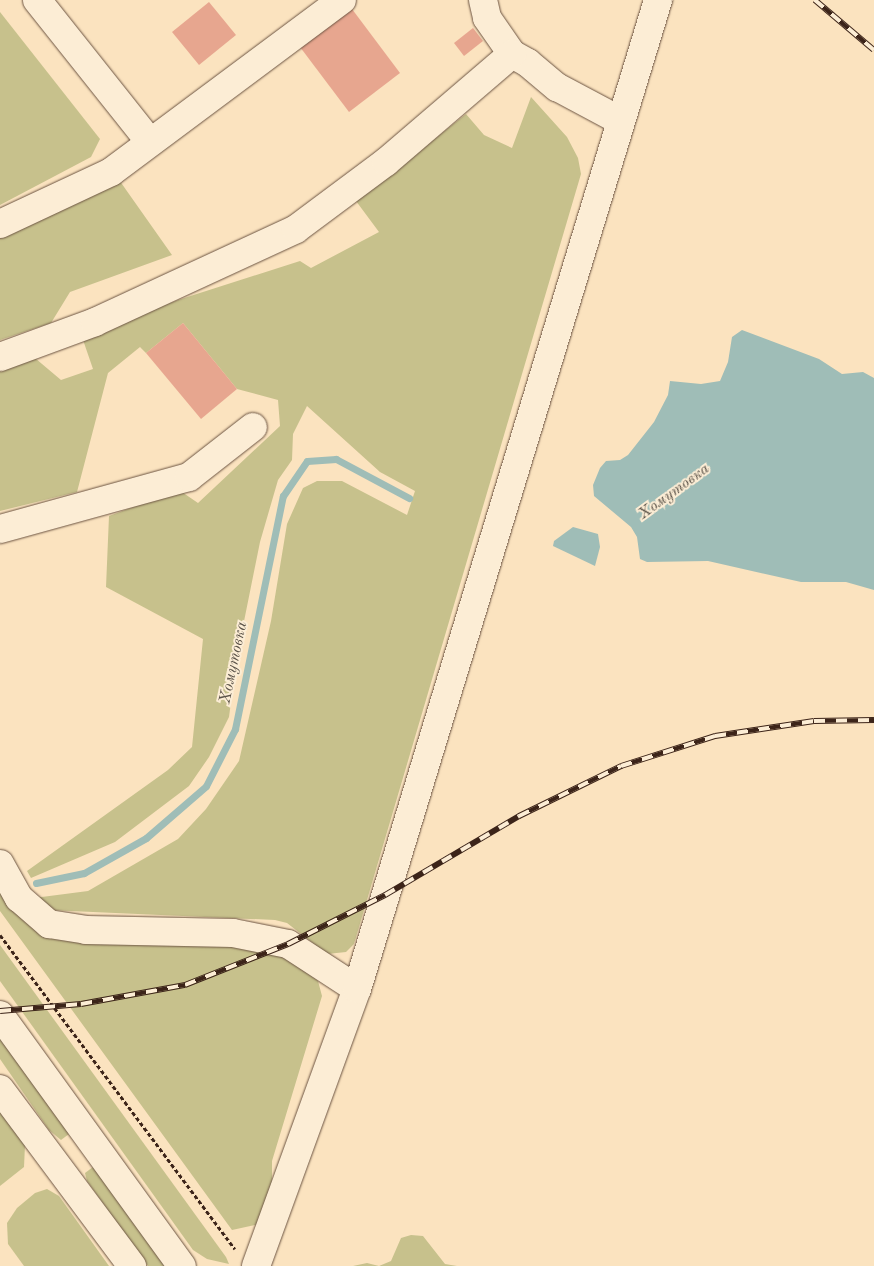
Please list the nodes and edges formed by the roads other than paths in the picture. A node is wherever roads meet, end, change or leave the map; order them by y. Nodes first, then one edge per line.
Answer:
1 (37, 0) edge
2 (483, 0) edge
3 (658, 0) edge
4 (326, 4) edge
5 (512, 54) junction
6 (621, 121) junction
7 (150, 142) junction
8 (0, 224) edge
9 (0, 357) edge
10 (253, 427) dead end
11 (0, 529) edge
12 (0, 864) edge
13 (357, 989) junction
14 (0, 1015) edge
15 (0, 1089) edge
16 (246, 1258) edge
17 (132, 1266) edge
18 (182, 1266) edge

1 - 7 street
2 - 5 street
3 - 6 street
4 - 7 street
5 - 6 street
5 - 9 street
6 - 13 street
7 - 8 street
10 - 11 street
12 - 13 street
13 - 16 street
14 - 18 street
15 - 17 street

